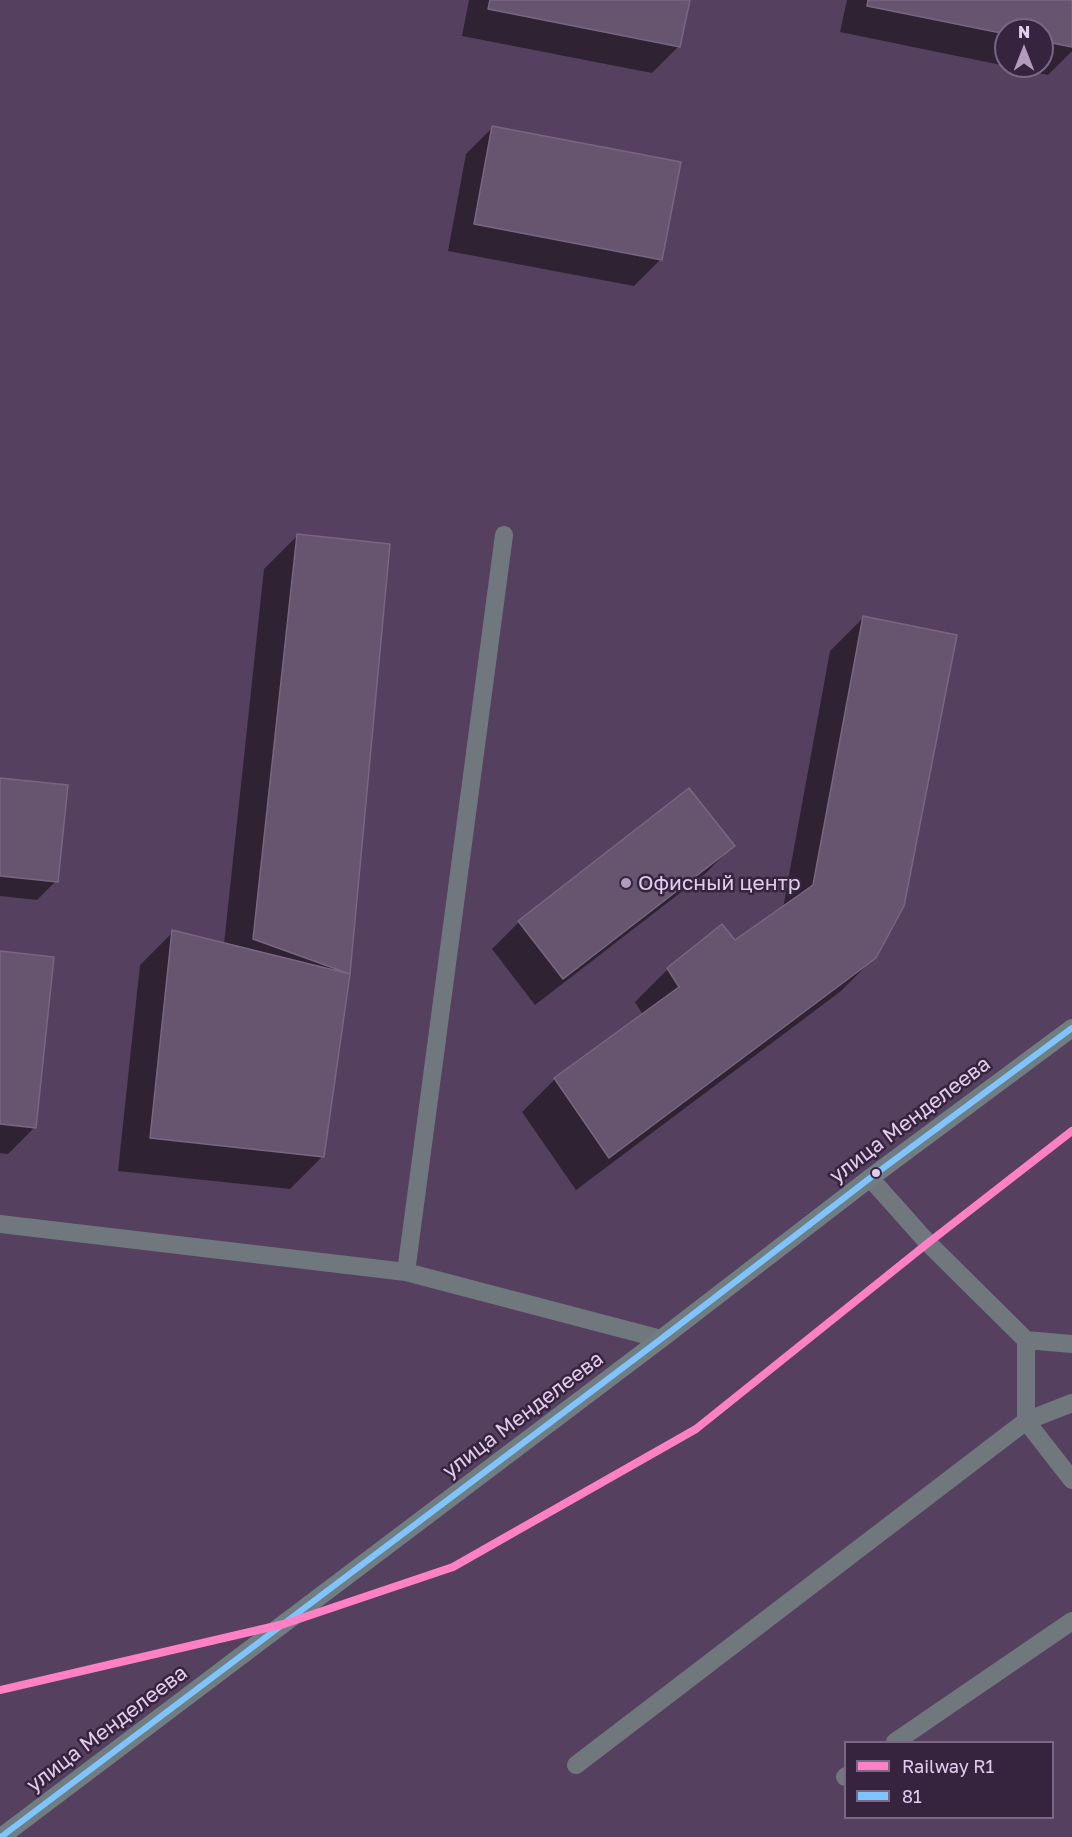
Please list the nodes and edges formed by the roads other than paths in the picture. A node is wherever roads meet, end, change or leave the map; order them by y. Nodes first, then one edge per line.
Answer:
1 (504, 535) dead end
2 (1072, 1028) edge
3 (870, 1178) junction
4 (0, 1224) edge
5 (406, 1272) junction
6 (661, 1339) junction
7 (1026, 1340) junction
8 (1072, 1344) edge
9 (1072, 1402) edge
10 (1026, 1421) junction
11 (1072, 1480) edge
12 (1072, 1621) edge
13 (898, 1741) edge
14 (576, 1765) dead end
15 (1, 1837) edge

1 - 5 street
2 - 3 main road, улица Менделеева
3 - 6 main road, улица Менделеева
3 - 7 street
4 - 5 street
5 - 6 street
6 - 15 main road, улица Менделеева
7 - 8 street
7 - 10 street
9 - 10 street
10 - 11 street
10 - 14 street
12 - 13 street

